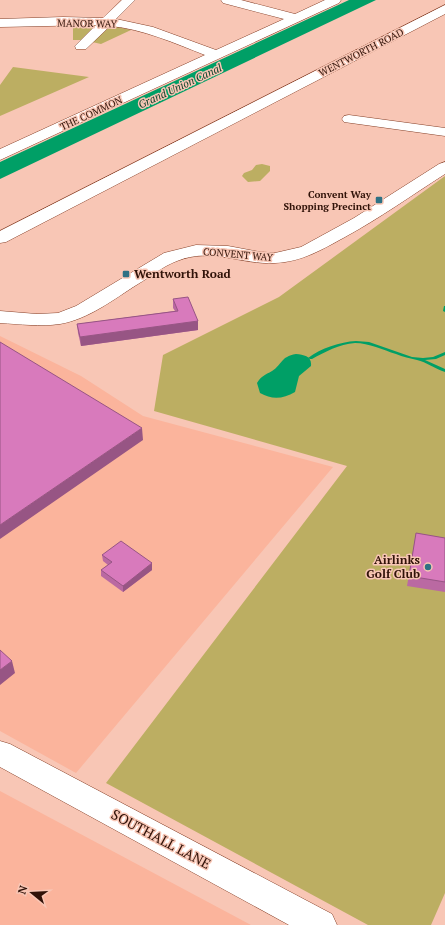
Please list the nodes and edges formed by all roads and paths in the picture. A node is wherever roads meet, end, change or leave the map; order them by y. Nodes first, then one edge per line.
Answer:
1 (129, 0) edge
2 (227, 0) edge
3 (335, 0) edge
4 (445, 9) edge
5 (295, 18) junction
6 (107, 21) junction
7 (0, 23) edge
8 (81, 46) dead end
9 (216, 55) junction
10 (349, 119) dead end
11 (445, 132) edge
12 (0, 155) edge
13 (445, 167) edge
14 (0, 238) edge
15 (0, 317) edge
16 (0, 753) edge
17 (321, 925) edge

1 - 6 street
2 - 5 street
3 - 5 street, THE COMMON
4 - 14 street, WENTWORTH ROAD
5 - 9 street, THE COMMON
6 - 7 street, MANOR WAY
6 - 8 street
6 - 9 street, MANOR WAY
9 - 12 street, THE COMMON
10 - 11 street
13 - 15 street, CONVENT WAY
16 - 17 street, SOUTHALL LANE

